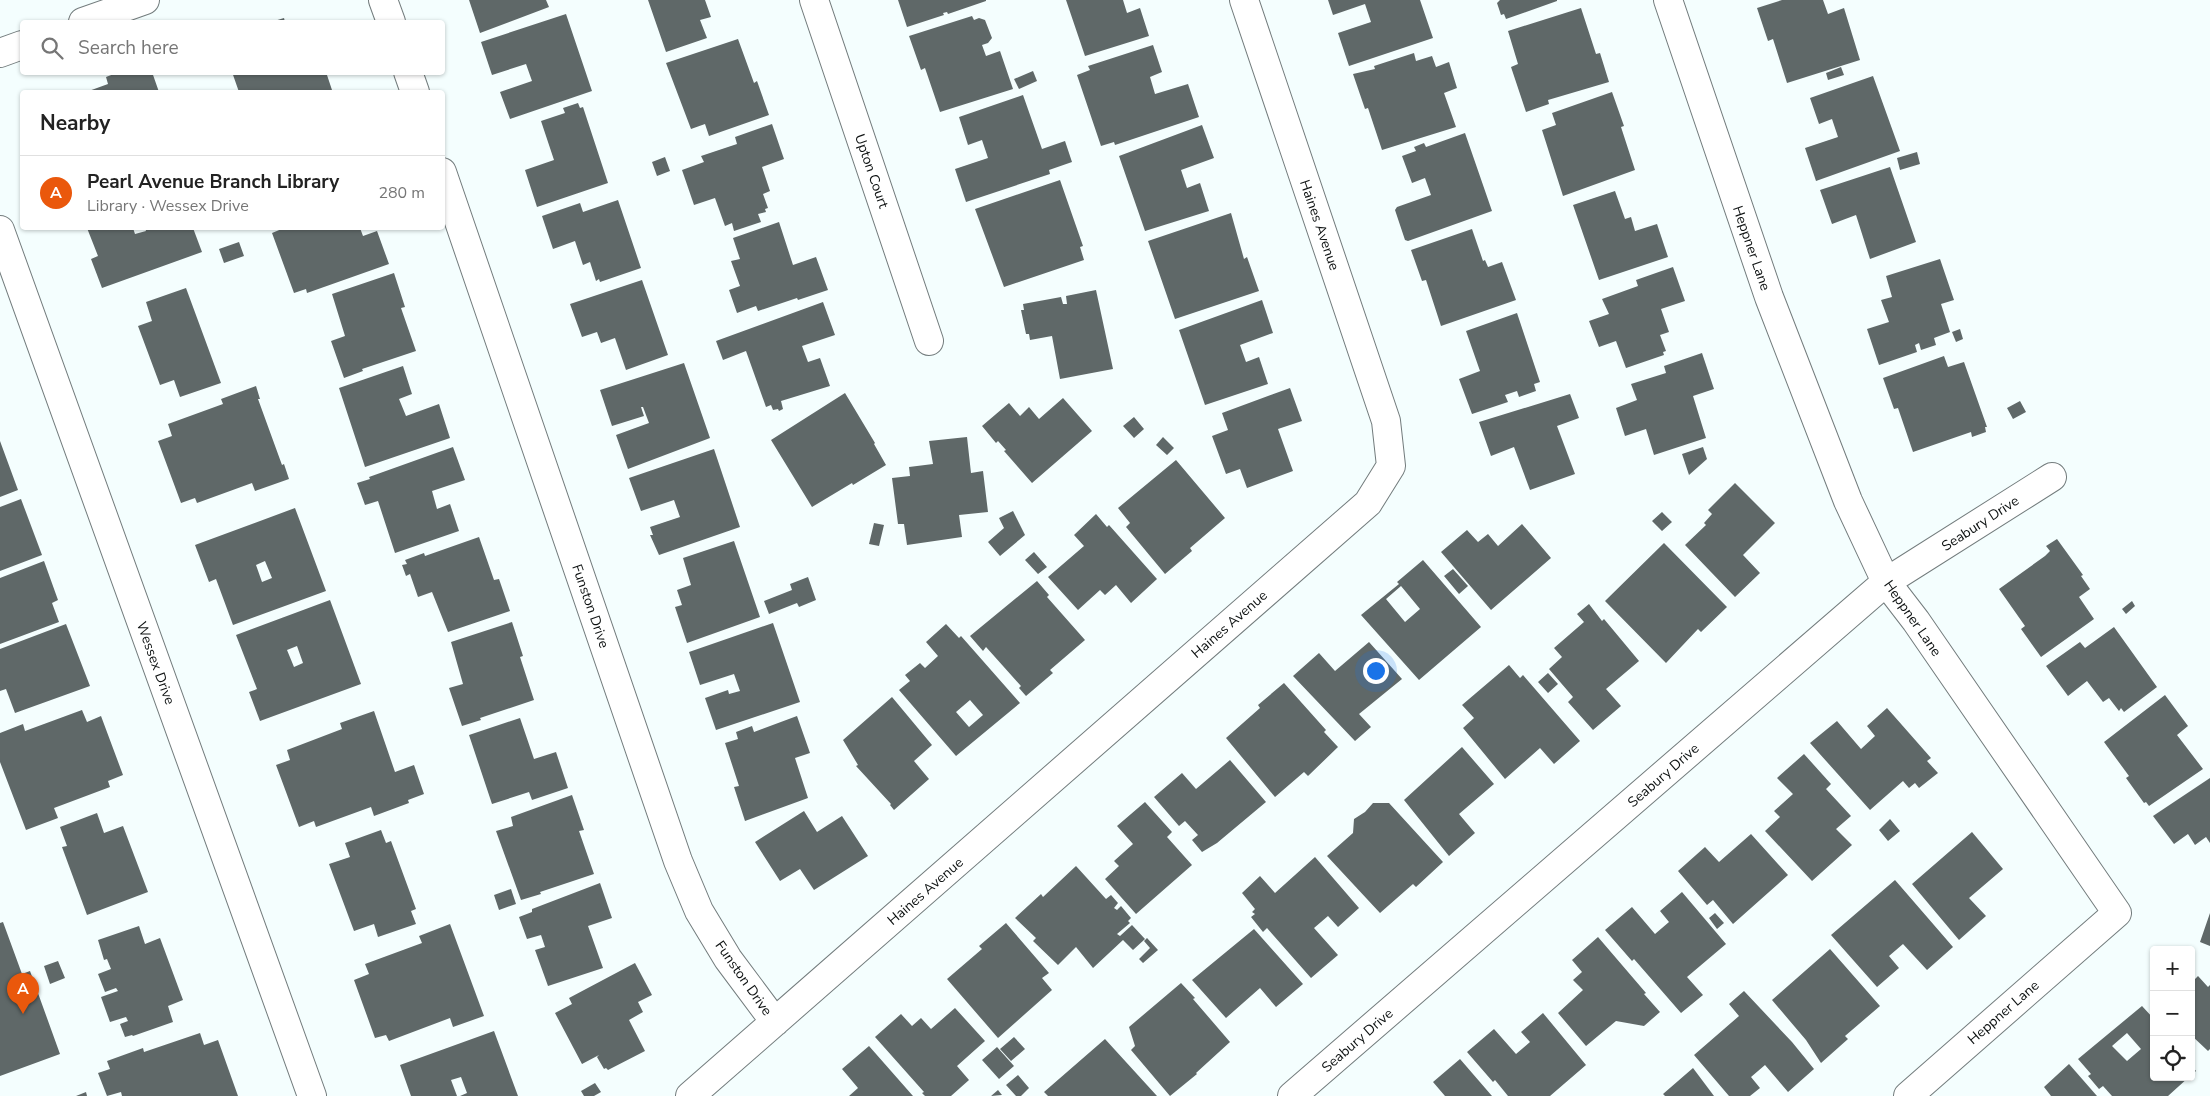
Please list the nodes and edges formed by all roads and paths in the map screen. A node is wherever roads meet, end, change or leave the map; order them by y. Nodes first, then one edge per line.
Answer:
1 (145, 0) edge
2 (384, 0) edge
3 (814, 0) edge
4 (1244, 0) edge
5 (1668, 0) edge
6 (89, 20) edge
7 (390, 20) edge
8 (20, 45) edge
9 (0, 53) edge
10 (409, 75) edge
11 (414, 90) edge
12 (445, 181) edge
13 (0, 230) edge
14 (930, 341) dead end
15 (2052, 477) dead end
16 (1886, 582) junction
17 (775, 1022) junction
18 (312, 1096) edge
19 (690, 1096) edge
20 (1292, 1096) edge
21 (1908, 1096) edge

1 - 6 street
2 - 7 street
3 - 14 street, Upton Court
4 - 17 street, Haines Avenue
5 - 16 street, Heppner Lane
8 - 9 street
10 - 11 street
12 - 17 street, Funston Drive
13 - 18 street, Wessex Drive
15 - 16 street, Seabury Drive
16 - 20 street, Seabury Drive
16 - 21 street, Heppner Lane
17 - 19 street, Haines Avenue

